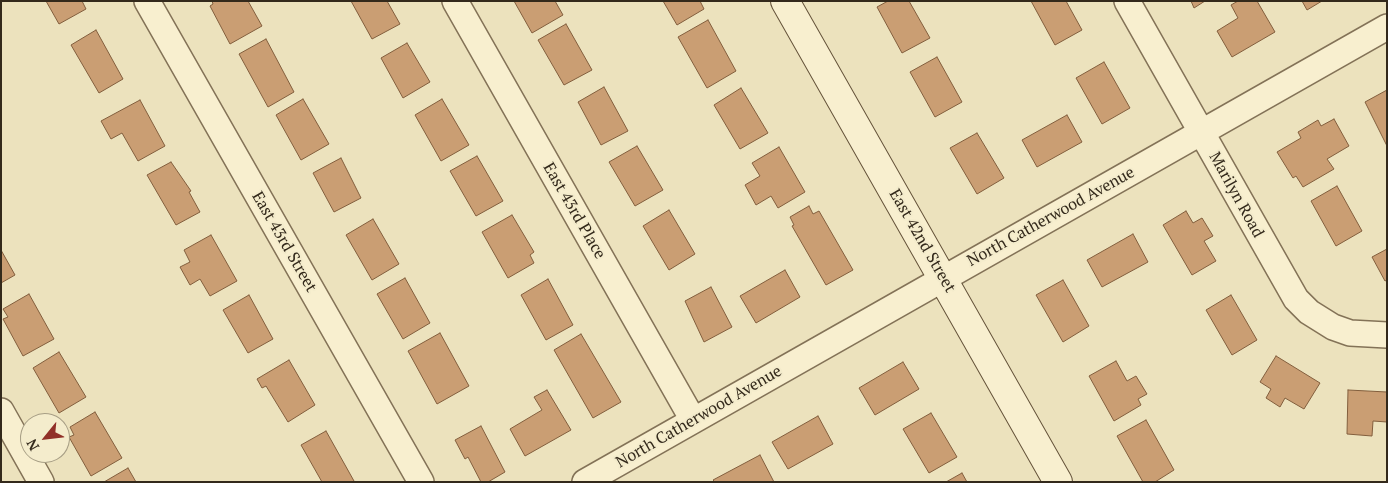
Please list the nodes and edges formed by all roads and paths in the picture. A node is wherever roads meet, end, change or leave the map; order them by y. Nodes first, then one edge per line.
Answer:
1 (147, 1) edge
2 (454, 1) edge
3 (785, 1) edge
4 (1127, 1) edge
5 (1387, 27) edge
6 (1201, 132) junction
7 (943, 277) junction
8 (1387, 335) edge
9 (1, 411) edge
10 (693, 420) junction
11 (33, 479) edge
12 (421, 482) edge
13 (585, 482) edge
14 (1058, 482) edge

1 - 12 street, East 43rd Street
2 - 10 street, East 43rd Place
3 - 7 street, East 42nd Street
4 - 6 street, Marilyn Road
5 - 6 street, North Catherwood Avenue
6 - 7 street, North Catherwood Avenue
6 - 8 street, Marilyn Road
7 - 10 street, North Catherwood Avenue
7 - 14 street, East 42nd Street
9 - 11 street
10 - 13 street, North Catherwood Avenue

